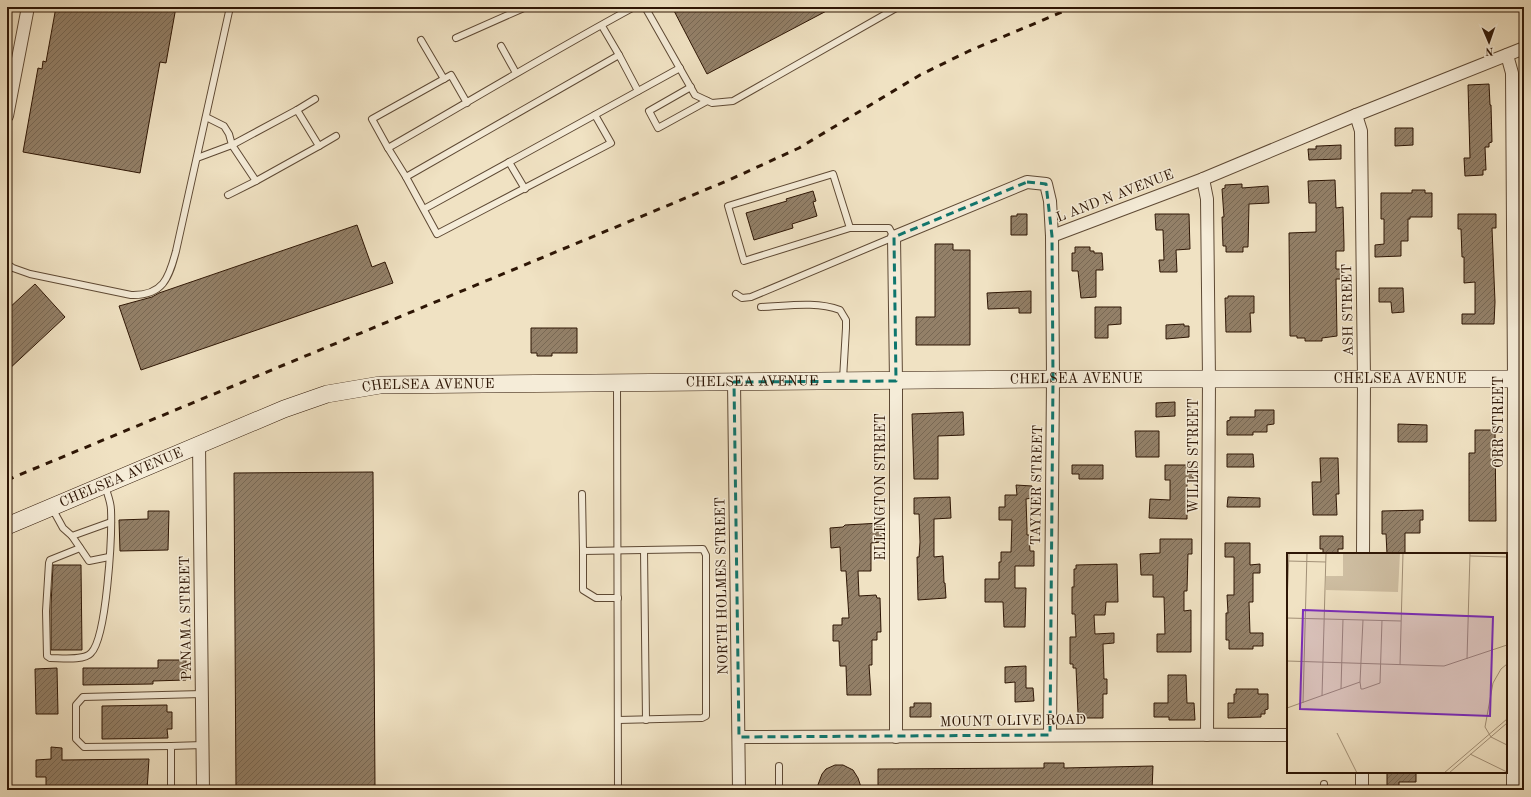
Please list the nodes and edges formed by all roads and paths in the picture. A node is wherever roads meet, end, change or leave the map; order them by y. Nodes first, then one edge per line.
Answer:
1 (28, 7) edge
2 (230, 7) edge
3 (526, 7) edge
4 (634, 7) edge
5 (644, 7) edge
6 (898, 7) edge
7 (602, 26) junction
8 (456, 38) dead end
9 (422, 40) dead end
10 (501, 46) dead end
11 (1524, 48) edge
12 (1507, 55) junction
13 (619, 56) junction
14 (680, 68) junction
15 (516, 73) junction
16 (444, 79) junction
17 (690, 87) junction
18 (638, 91) junction
19 (316, 99) dead end
20 (707, 101) junction
21 (467, 103) junction
22 (297, 110) junction
23 (595, 115) junction
24 (1356, 115) junction
25 (7, 116) edge
26 (206, 117) junction
27 (336, 136) dead end
28 (232, 145) junction
29 (319, 146) junction
30 (388, 148) junction
31 (197, 158) junction
32 (509, 162) junction
33 (406, 177) junction
34 (1203, 179) junction
35 (256, 180) junction
36 (525, 189) junction
37 (228, 195) dead end
38 (424, 209) junction
39 (850, 228) junction
40 (1052, 236) junction
41 (894, 237) junction
42 (7, 264) edge
43 (736, 294) dead end
44 (761, 307) dead end
45 (1053, 379) junction
46 (1209, 379) junction
47 (1519, 379) edge
48 (1364, 380) junction
49 (842, 381) junction
50 (896, 381) junction
51 (617, 382) junction
52 (734, 382) junction
53 (200, 445) junction
54 (105, 484) junction
55 (582, 494) dead end
56 (51, 507) junction
57 (111, 522) junction
58 (7, 526) edge
59 (72, 536) junction
60 (80, 548) junction
61 (618, 550) junction
62 (644, 550) junction
63 (583, 551) junction
64 (1363, 553) edge
65 (109, 557) junction
66 (618, 598) junction
67 (202, 694) junction
68 (618, 720) junction
69 (646, 720) junction
70 (1514, 733) edge
71 (1050, 735) junction
72 (1207, 735) junction
73 (1287, 735) edge
74 (739, 737) junction
75 (896, 737) junction
76 (203, 745) junction
77 (171, 746) junction
78 (779, 766) dead end
79 (1362, 773) edge
80 (171, 790) edge
81 (203, 790) edge
82 (618, 790) edge
83 (740, 790) edge
84 (779, 790) edge
85 (1362, 790) edge
86 (1512, 790) edge

1 - 25 street
2 - 26 lane
3 - 8 lane
4 - 7 lane
5 - 14 lane
6 - 20 lane
7 - 13 lane
7 - 15 lane
9 - 16 lane
10 - 15 lane
11 - 12 street, L AND N AVENUE
12 - 24 street, L AND N AVENUE
12 - 47 street, ORR STREET
13 - 18 lane
13 - 33 lane
14 - 17 lane
14 - 18 lane
15 - 21 lane
16 - 21 lane
16 - 30 lane
17 - 20 lane
17 - 20 lane
18 - 23 lane
19 - 22 lane
21 - 30 lane
22 - 28 lane
22 - 29 lane
23 - 32 lane
23 - 36 lane
24 - 34 street, L AND N AVENUE
24 - 48 street, ASH STREET
26 - 28 lane
26 - 31 lane
27 - 29 lane
28 - 31 lane
28 - 35 lane
29 - 35 lane
30 - 33 lane
31 - 42 lane
32 - 36 lane
32 - 38 lane
33 - 38 lane
34 - 40 street, L AND N AVENUE
34 - 46 street, WILLIS STREET
35 - 37 lane
36 - 38 lane
39 - 39 lane
39 - 41 lane
40 - 41 street, L AND N AVENUE
40 - 45 street, TAYNER STREET
41 - 43 lane, L AND N AVENUE
41 - 50 street, ELLINGTON STREET
44 - 49 lane
45 - 46 main road, CHELSEA AVENUE
45 - 50 main road, CHELSEA AVENUE
45 - 71 street, TAYNER STREET
46 - 48 main road, CHELSEA AVENUE
46 - 72 street, WILLIS STREET
47 - 48 main road, CHELSEA AVENUE
47 - 70 street, ORR STREET
48 - 64 street, ASH STREET
49 - 50 main road, CHELSEA AVENUE
49 - 52 main road, CHELSEA AVENUE
50 - 75 street, ELLINGTON STREET
51 - 52 main road, CHELSEA AVENUE
51 - 53 main road, CHELSEA AVENUE
51 - 61 lane
52 - 74 street, NORTH HOLMES STREET
53 - 54 main road, CHELSEA AVENUE
53 - 67 street, PANAMA STREET
54 - 56 main road, CHELSEA AVENUE
54 - 57 lane
55 - 63 lane
56 - 58 main road, CHELSEA AVENUE
56 - 59 lane
57 - 59 lane
57 - 65 lane
59 - 60 lane
60 - 65 lane
60 - 65 lane
61 - 62 lane
61 - 63 lane
61 - 66 lane
62 - 69 lane
62 - 69 lane
63 - 66 lane
66 - 68 lane
67 - 76 street, PANAMA STREET
67 - 77 lane
68 - 69 lane
68 - 82 lane
70 - 86 street, ORR STREET
71 - 72 street, MOUNT OLIVE ROAD
71 - 75 street, MOUNT OLIVE ROAD
72 - 73 street, MOUNT OLIVE ROAD
74 - 75 street, MOUNT OLIVE ROAD
74 - 83 street, NORTH HOLMES STREET
76 - 77 lane
76 - 81 street, PANAMA STREET
77 - 80 lane
78 - 84 lane
79 - 85 street

